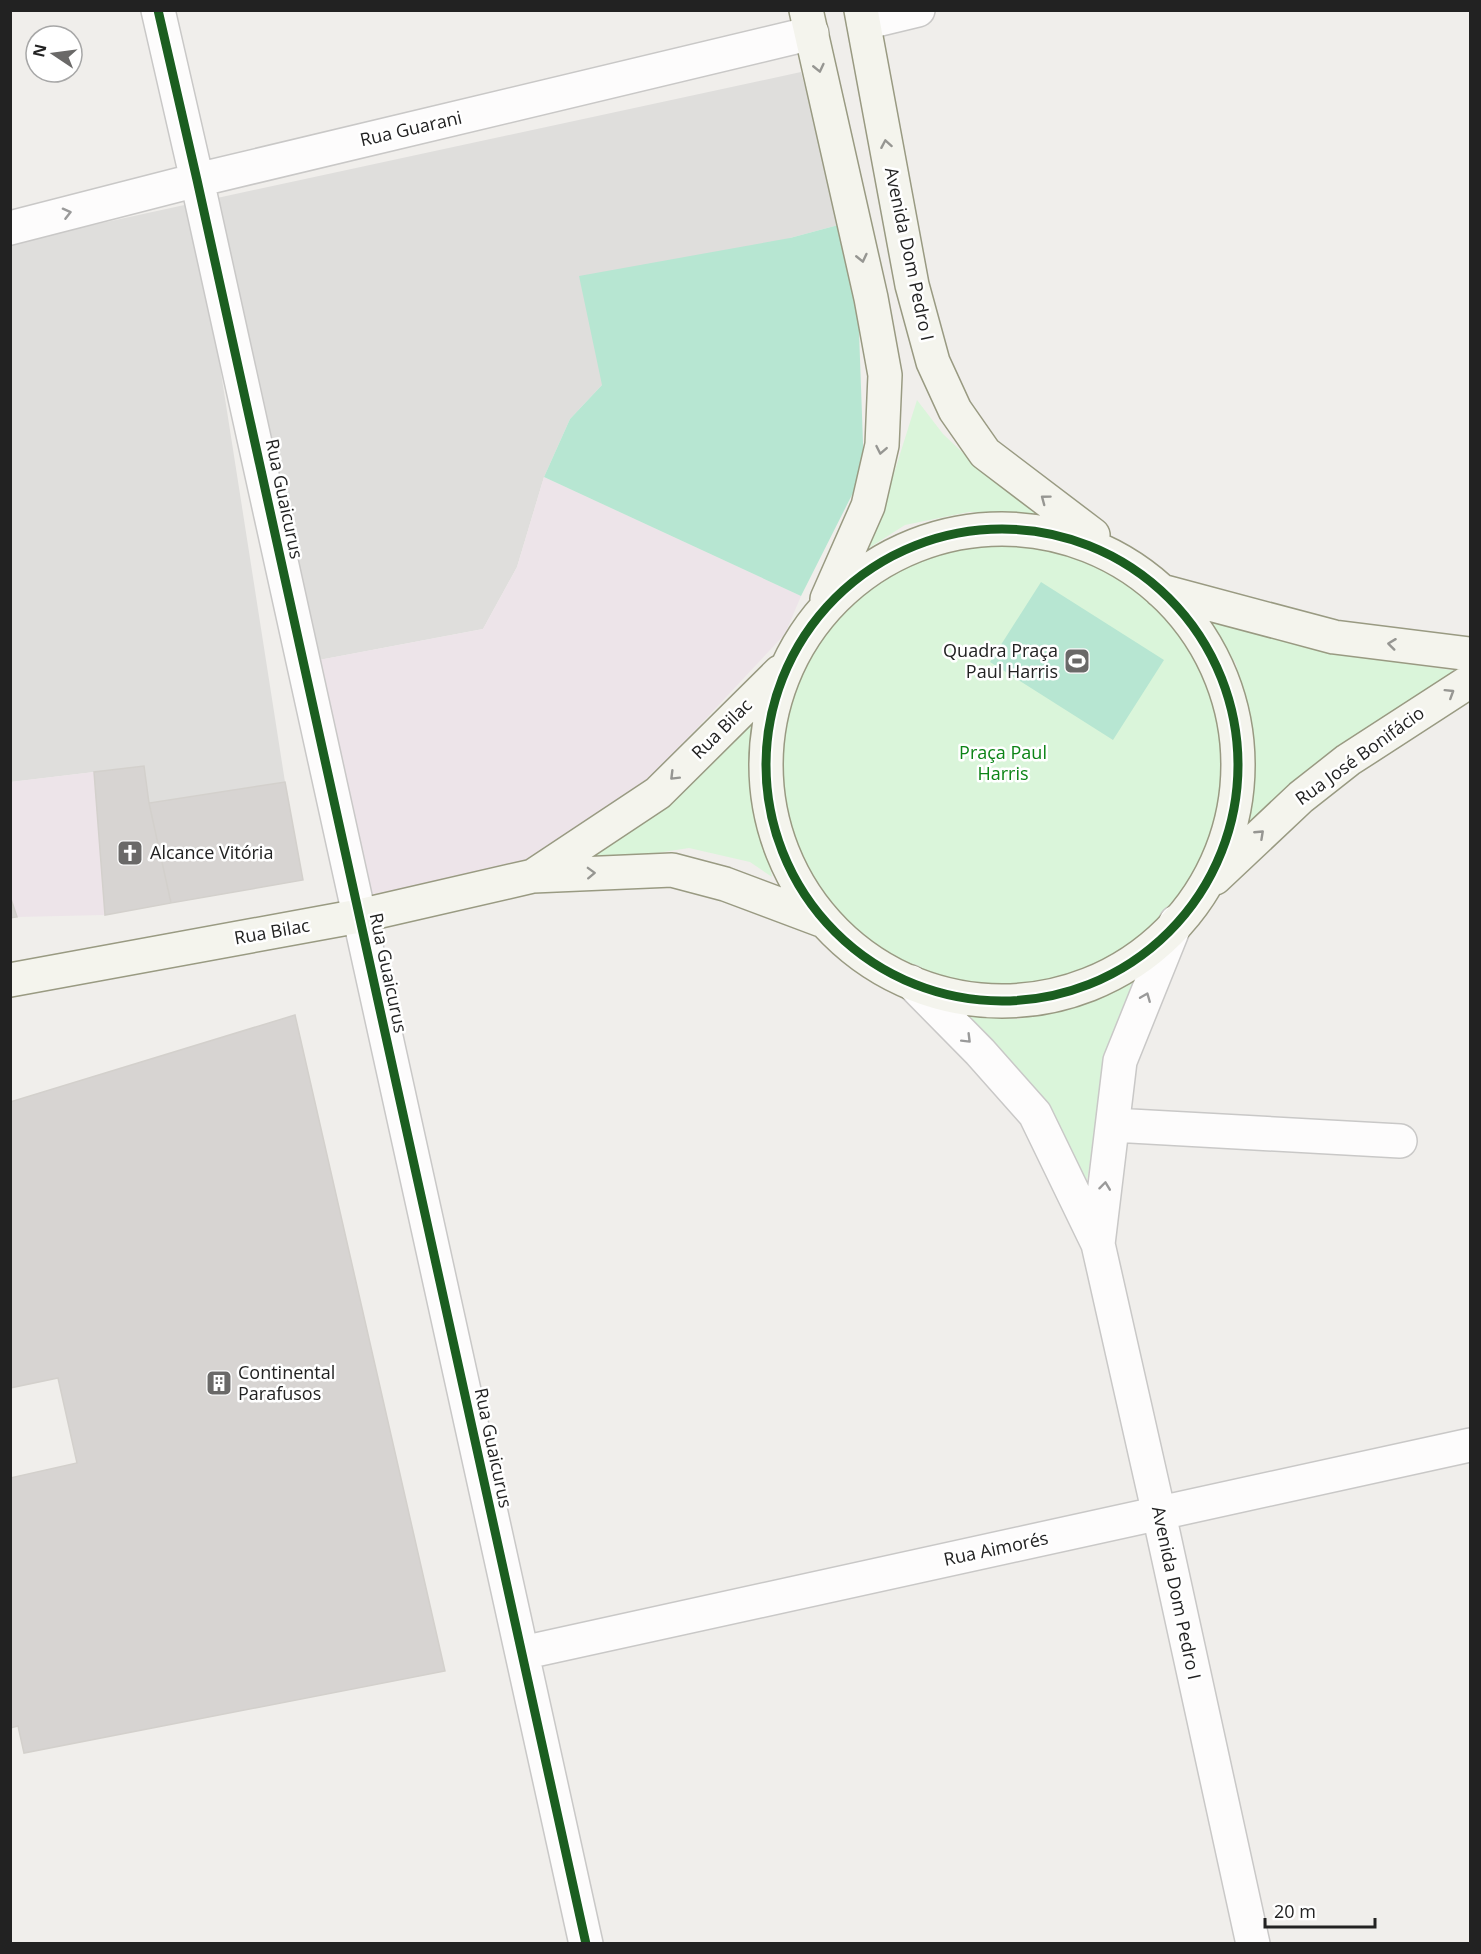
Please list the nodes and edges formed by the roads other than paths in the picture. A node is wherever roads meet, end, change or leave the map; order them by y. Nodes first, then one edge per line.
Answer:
1 (158, 10) edge
2 (918, 10) edge
3 (863, 17) edge
4 (809, 22) edge
5 (197, 180) junction
6 (10, 228) edge
7 (1125, 560) junction
8 (1160, 591) junction
9 (816, 622) junction
10 (1470, 654) edge
11 (790, 661) junction
12 (1470, 681) edge
13 (533, 876) junction
14 (1203, 890) junction
15 (359, 916) junction
16 (821, 921) junction
17 (1176, 922) junction
18 (10, 980) edge
19 (911, 982) junction
20 (1113, 1125) junction
21 (1400, 1141) dead end
22 (1098, 1244) junction
23 (1470, 1445) edge
24 (1159, 1514) junction
25 (522, 1653) junction
26 (586, 1944) edge
27 (1252, 1944) edge

1 - 5 street, Rua Guaicurus
2 - 3 street
7 -> 3 street, Avenida Dom Pedro I
4 - 5 street, Rua Guarani
4 -> 9 street
6 -> 5 street, Rua Guarani
5 - 15 street, Rua Guaicurus
7 - 8 street
7 - 9 street
10 -> 8 street
8 - 14 street
9 - 11 street
11 -> 13 street, Rua Bilac
11 - 16 street
14 -> 12 street, Rua José Bonifácio
13 - 15 street, Rua Bilac
13 -> 16 street, Rua Bilac
14 - 17 street
15 - 18 street, Rua Bilac
15 - 25 street, Rua Guaicurus
16 - 19 street
17 - 19 street
20 -> 17 street, Avenida Dom Pedro I
19 -> 22 street, Avenida Dom Pedro I
20 - 21 street
22 -> 20 street, Avenida Dom Pedro I
22 - 24 street, Avenida Dom Pedro I
23 - 24 street, Rua Aimorés
24 - 25 street, Rua Aimorés
24 - 27 street, Avenida Dom Pedro I
25 - 26 street, Rua Guaicurus

